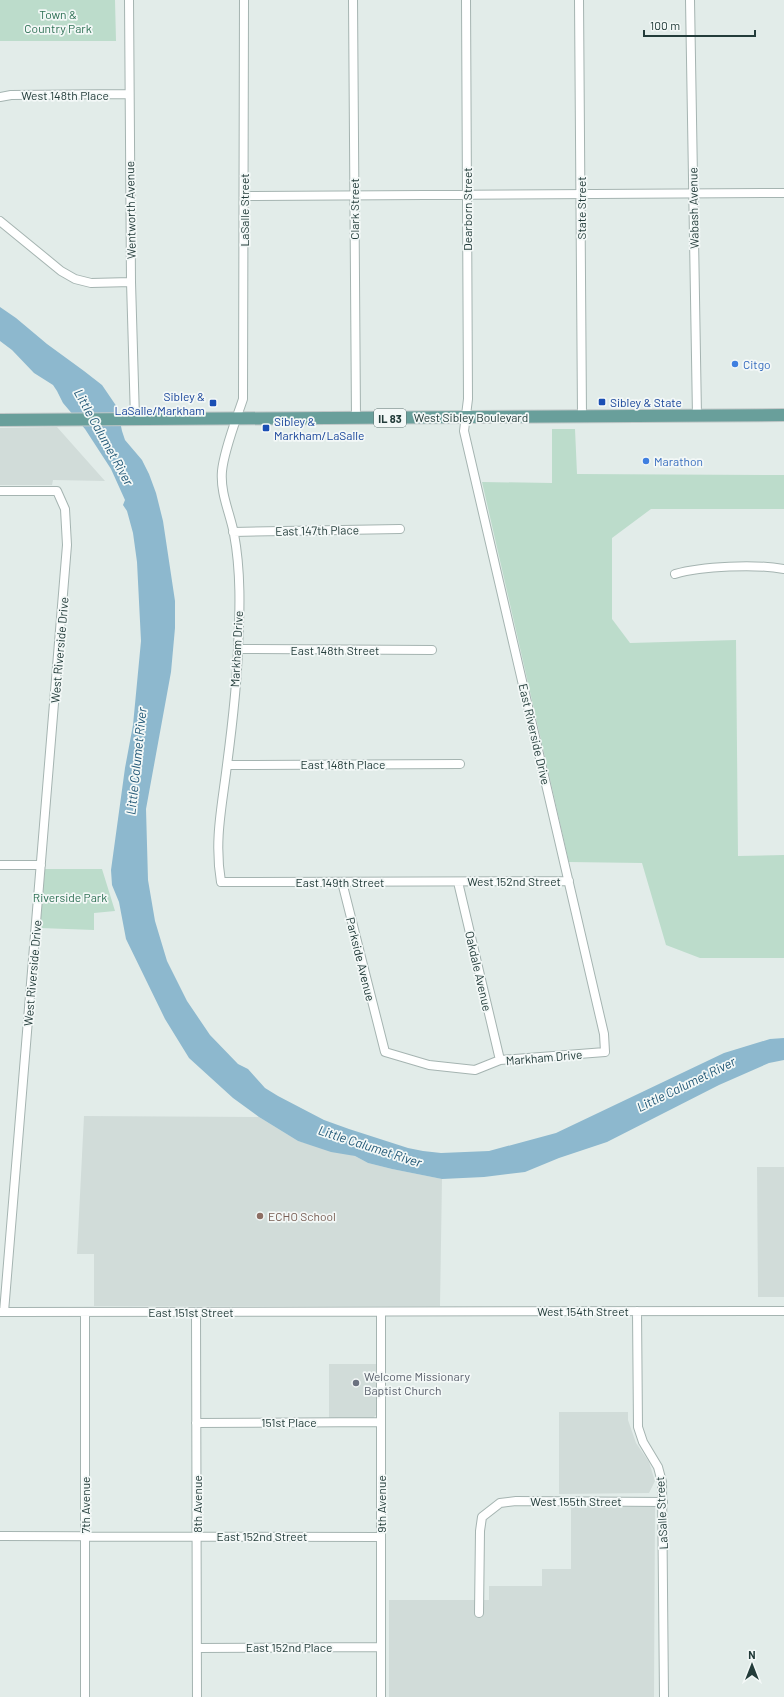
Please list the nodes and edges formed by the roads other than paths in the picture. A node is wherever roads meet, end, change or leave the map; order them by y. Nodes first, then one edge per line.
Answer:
1 (129, 0) edge
2 (244, 0) edge
3 (353, 0) edge
4 (466, 0) edge
5 (579, 0) edge
6 (690, 0) edge
7 (129, 94) junction
8 (0, 96) edge
9 (693, 193) junction
10 (784, 193) edge
11 (467, 194) junction
12 (580, 194) junction
13 (354, 195) junction
14 (244, 196) junction
15 (0, 221) edge
16 (131, 282) junction
17 (784, 415) edge
18 (582, 416) junction
19 (697, 416) junction
20 (466, 417) junction
21 (236, 418) junction
22 (356, 418) junction
23 (132, 419) junction
24 (0, 420) edge
25 (0, 491) edge
26 (400, 529) dead end
27 (234, 532) junction
28 (784, 569) edge
29 (675, 574) dead end
30 (238, 649) junction
31 (432, 650) dead end
32 (227, 764) junction
33 (460, 764) dead end
34 (0, 865) edge
35 (41, 865) junction
36 (569, 881) junction
37 (221, 882) joint
38 (342, 882) junction
39 (458, 882) junction
40 (380, 1036) joint
41 (605, 1052) joint
42 (500, 1060) junction
43 (637, 1311) junction
44 (784, 1311) edge
45 (2, 1312) edge
46 (84, 1312) junction
47 (196, 1312) junction
48 (381, 1312) junction
49 (381, 1422) junction
50 (196, 1423) junction
51 (663, 1502) junction
52 (0, 1536) edge
53 (85, 1536) junction
54 (197, 1536) junction
55 (381, 1537) junction
56 (478, 1613) dead end
57 (380, 1647) junction
58 (197, 1648) junction
59 (85, 1697) edge
60 (197, 1697) edge
61 (381, 1697) edge
62 (664, 1697) edge

1 - 7 street, Wentworth Avenue
2 - 14 street, LaSalle Street
3 - 13 street, Clark Street
4 - 11 street, Dearborn Street
5 - 12 street, State Street
6 - 9 street, Wabash Avenue
7 - 8 street, West 148th Place
7 - 16 street, Wentworth Avenue
9 - 10 street
9 - 12 street
9 - 19 street, Wabash Avenue
11 - 12 street
11 - 13 street
11 - 20 street, Dearborn Street
12 - 18 street, State Street
13 - 14 street
13 - 22 street, Clark Street
14 - 21 street, LaSalle Street
15 - 16 street
16 - 23 street, Wentworth Avenue
17 - 19 main road, IL 83
18 - 19 main road, IL 83
18 - 20 main road, West Sibley Boulevard / IL 83
20 - 22 main road, West Sibley Boulevard / IL 83
20 - 36 street, East Riverside Drive
21 - 22 main road, West Sibley Boulevard / IL 83
21 - 23 main road, West Sibley Boulevard / IL 83
21 - 27 street, Markham Drive
23 - 24 main road, West Sibley Boulevard / IL 83
25 - 35 street, West Riverside Drive
26 - 27 street, East 147th Place
27 - 30 street, Markham Drive
28 - 29 street
30 - 31 street, East 148th Street
30 - 32 street, Markham Drive
32 - 33 street, East 148th Place
32 - 37 street, Markham Drive
34 - 35 street
35 - 45 street, West Riverside Drive
36 - 39 street, West 152nd Street
36 - 41 street, East Riverside Drive
37 - 38 street, East 149th Street
38 - 39 street, East 149th Street
38 - 40 street, Parkside Avenue
39 - 42 street, Oakdale Avenue
40 - 42 street, Markham Drive
41 - 42 street, Markham Drive
43 - 44 street, West 154th Street
43 - 48 street, West 154th Street
43 - 51 street, LaSalle Street
45 - 46 street, East 151st Street
46 - 47 street, East 151st Street
46 - 53 street, 7th Avenue
47 - 48 street, East 151st Street
47 - 50 street, 8th Avenue
48 - 49 street, 9th Avenue
49 - 50 street, 151st Place
49 - 55 street, 9th Avenue
50 - 54 street, 8th Avenue
51 - 56 street, West 155th Street
51 - 62 street, LaSalle Street
52 - 53 street, East 152nd Street
53 - 54 street, East 152nd Street
53 - 59 street, 7th Avenue
54 - 55 street, East 152nd Street
54 - 58 street, 8th Avenue
55 - 57 street, 9th Avenue
57 - 58 street, East 152nd Place
57 - 61 street, 9th Avenue
58 - 60 street, 8th Avenue

